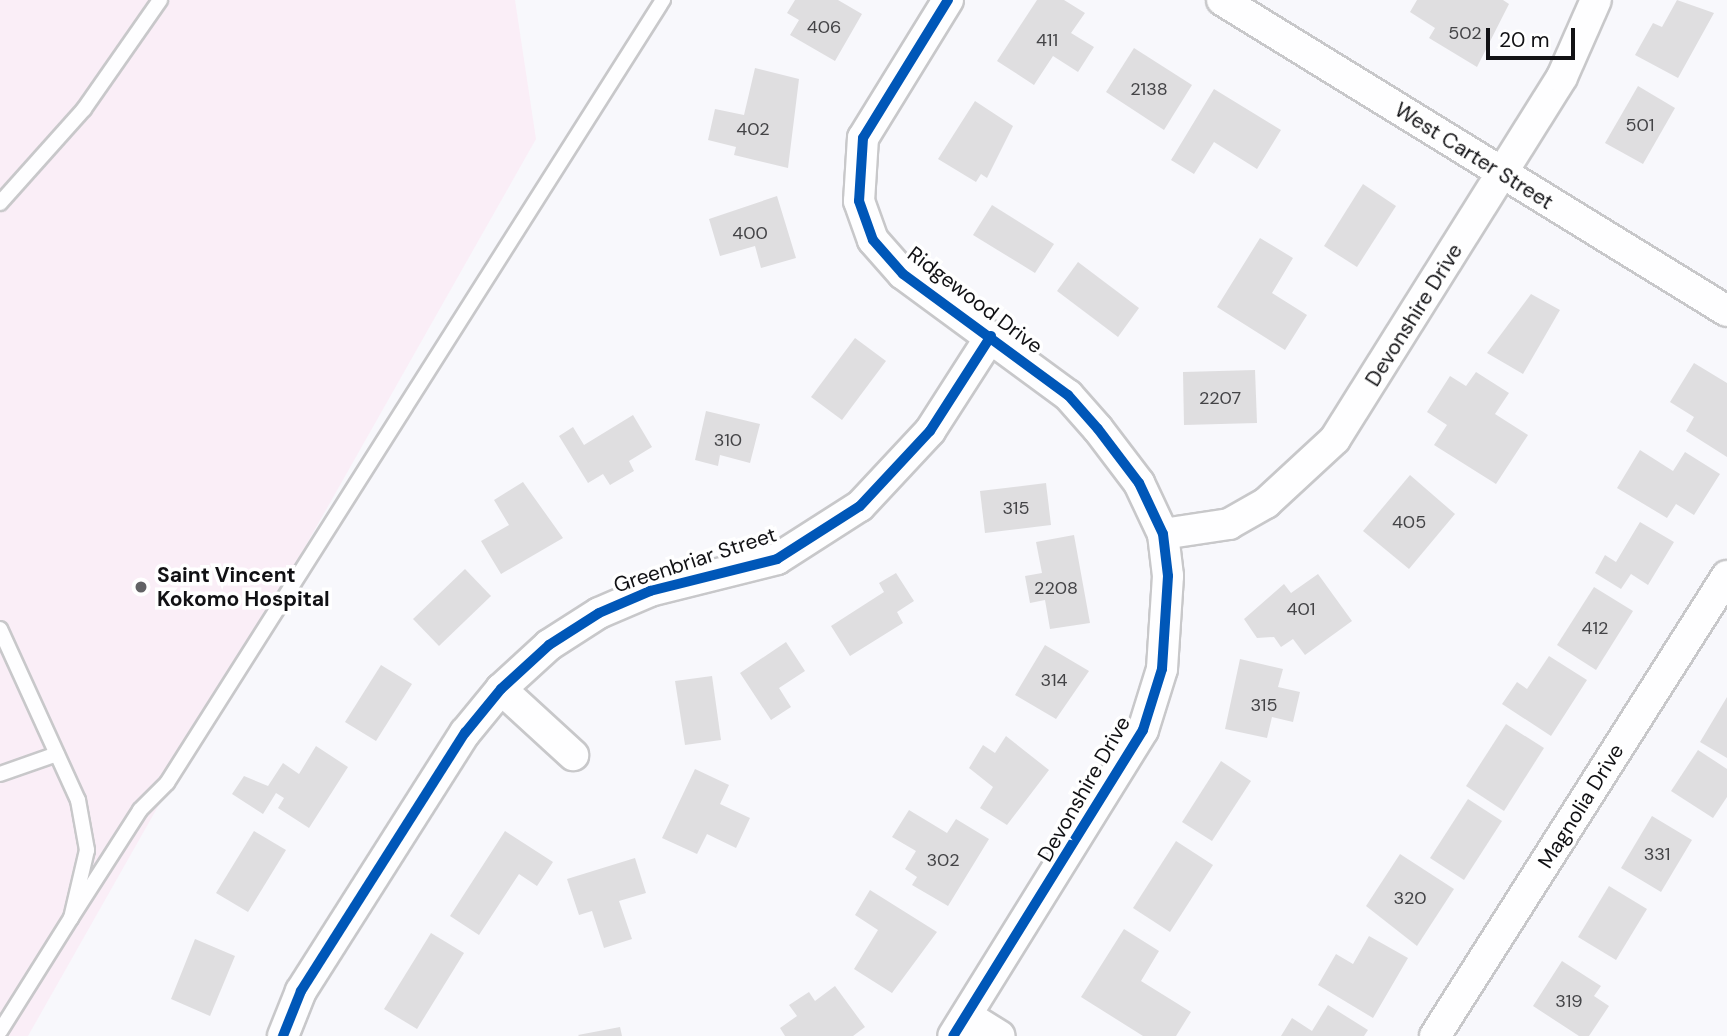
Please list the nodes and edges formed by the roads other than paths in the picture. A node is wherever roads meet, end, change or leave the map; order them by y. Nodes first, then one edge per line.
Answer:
1 (160, 0) edge
2 (663, 0) edge
3 (948, 0) edge
4 (1222, 0) edge
5 (1596, 0) edge
6 (1504, 174) junction
7 (0, 203) edge
8 (1727, 311) edge
9 (991, 336) junction
10 (1163, 534) junction
11 (1727, 576) edge
12 (0, 629) edge
13 (500, 689) junction
14 (57, 754) junction
15 (573, 755) dead end
16 (0, 774) edge
17 (71, 918) junction
18 (961, 1026) edge
19 (0, 1031) edge
20 (282, 1036) edge
21 (1000, 1036) edge
22 (1435, 1036) edge

1 - 7 lane
2 - 17 lane
3 - 9 street, Ridgewood Drive
4 - 6 street, West Carter Street
5 - 6 street, Devonshire Drive
6 - 8 street, West Carter Street
6 - 10 street, Devonshire Drive
9 - 10 street, Ridgewood Drive
9 - 13 street, Greenbriar Street
10 - 18 street, Devonshire Drive
11 - 22 street, Magnolia Drive
12 - 14 lane
13 - 15 street
13 - 20 street, Greenbriar Street
14 - 16 lane
14 - 17 lane
17 - 19 lane
18 - 21 street

